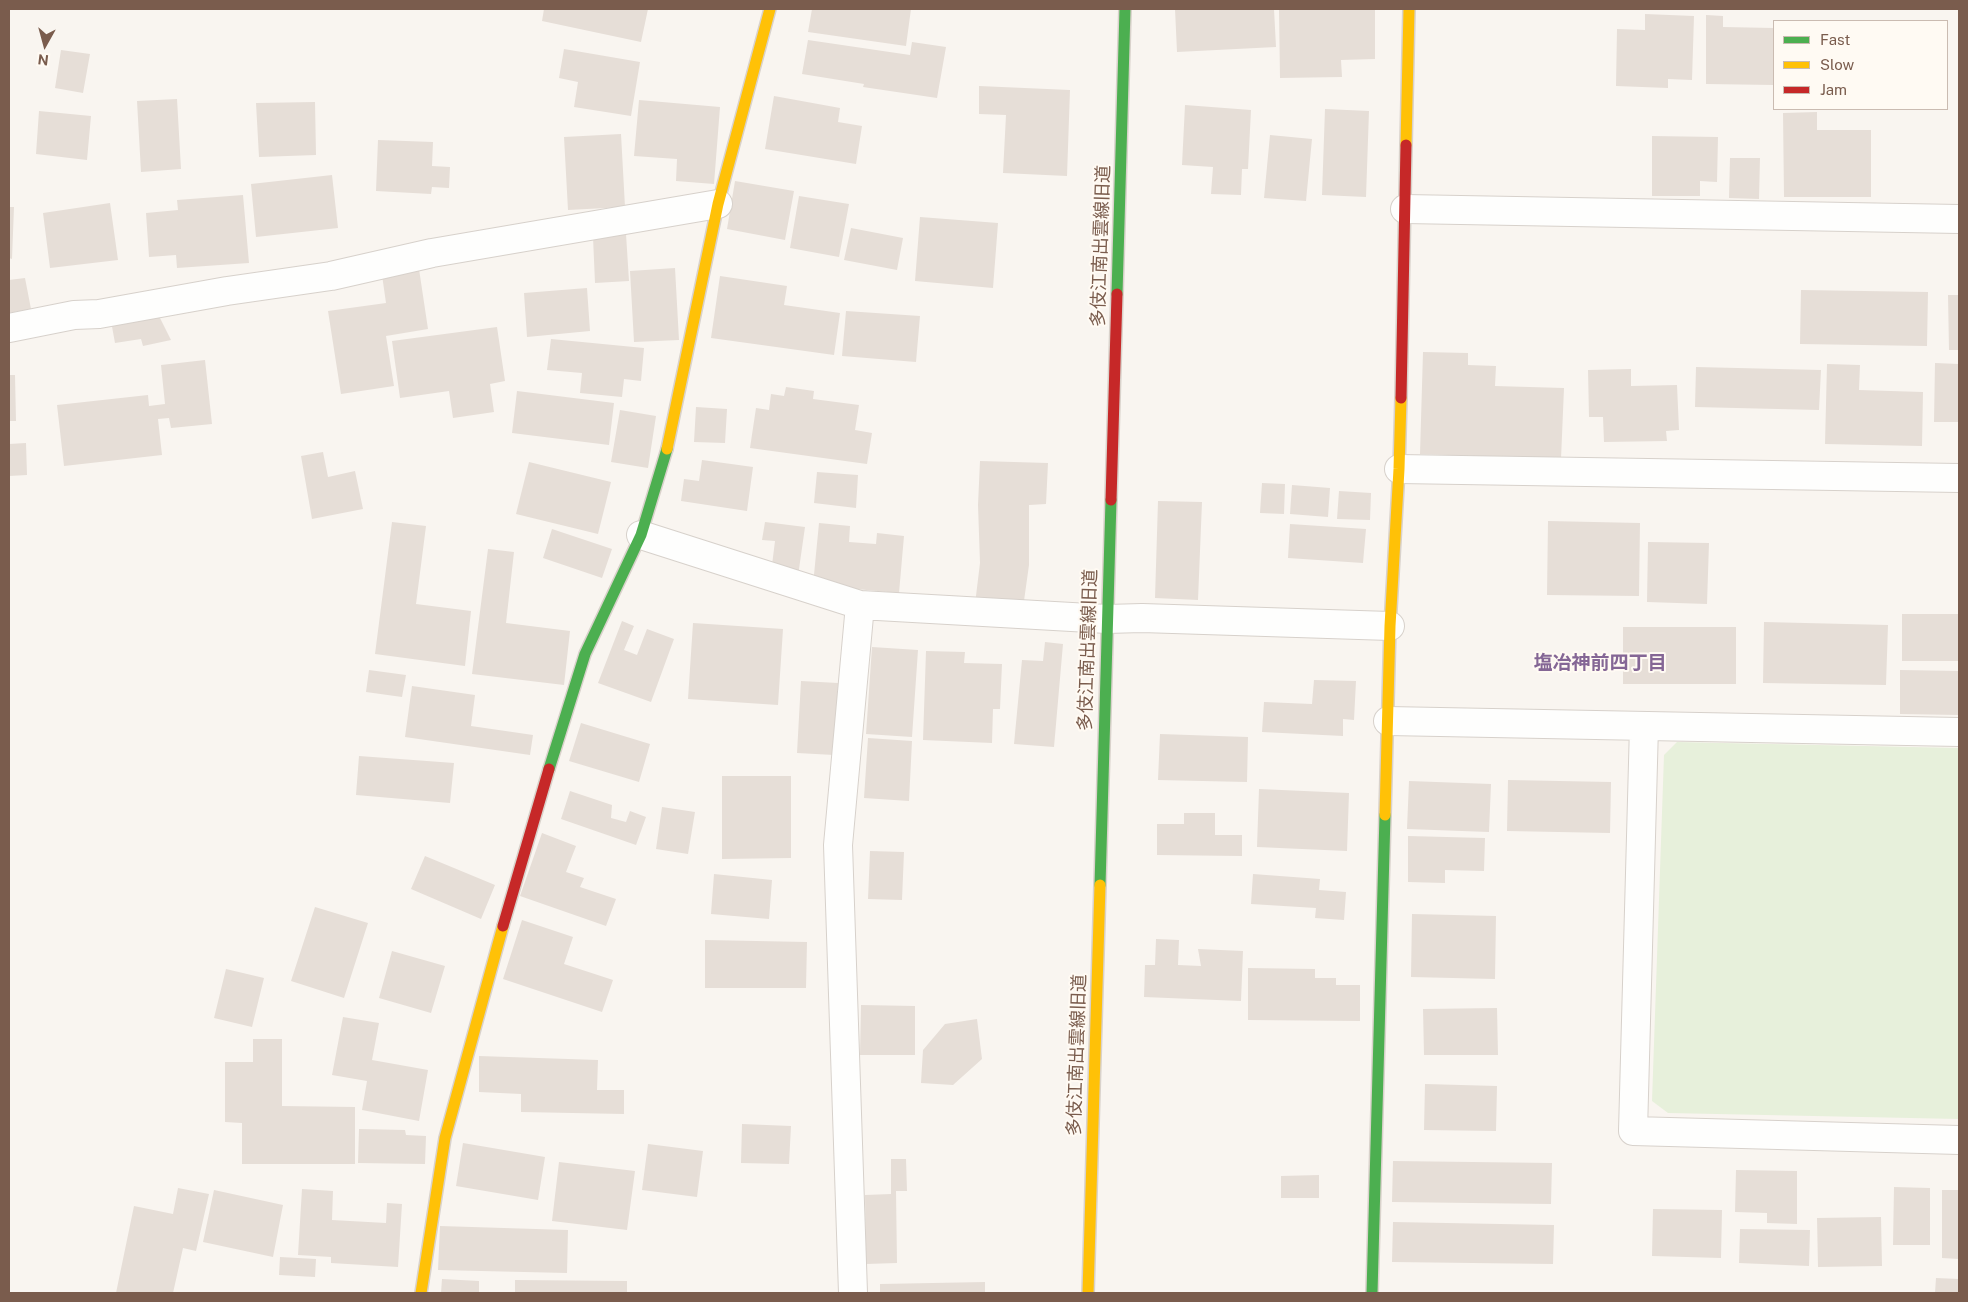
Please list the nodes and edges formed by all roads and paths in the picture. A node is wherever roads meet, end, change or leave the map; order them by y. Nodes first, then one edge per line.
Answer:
1 (770, 9) edge
2 (1125, 9) edge
3 (1409, 9) edge
4 (718, 204) junction
5 (1405, 209) junction
6 (1959, 219) edge
7 (9, 328) edge
8 (1399, 469) junction
9 (1959, 478) edge
10 (641, 535) junction
11 (860, 605) junction
12 (1107, 619) junction
13 (1390, 626) junction
14 (1388, 721) junction
15 (1644, 726) junction
16 (1959, 732) edge
17 (1959, 1140) edge
18 (421, 1293) edge
19 (853, 1293) edge
20 (1088, 1293) edge
21 (1372, 1293) edge

1 - 4 street
2 - 12 street, 多伎江南出雲線旧道
3 - 5 street
4 - 7 street
4 - 10 street
5 - 6 street
5 - 8 street
8 - 9 street
8 - 13 street
10 - 11 street
10 - 18 street
11 - 12 street
11 - 19 street
12 - 13 street
12 - 20 street, 多伎江南出雲線旧道
13 - 14 street
14 - 15 street
14 - 21 street
15 - 16 street
15 - 17 street

